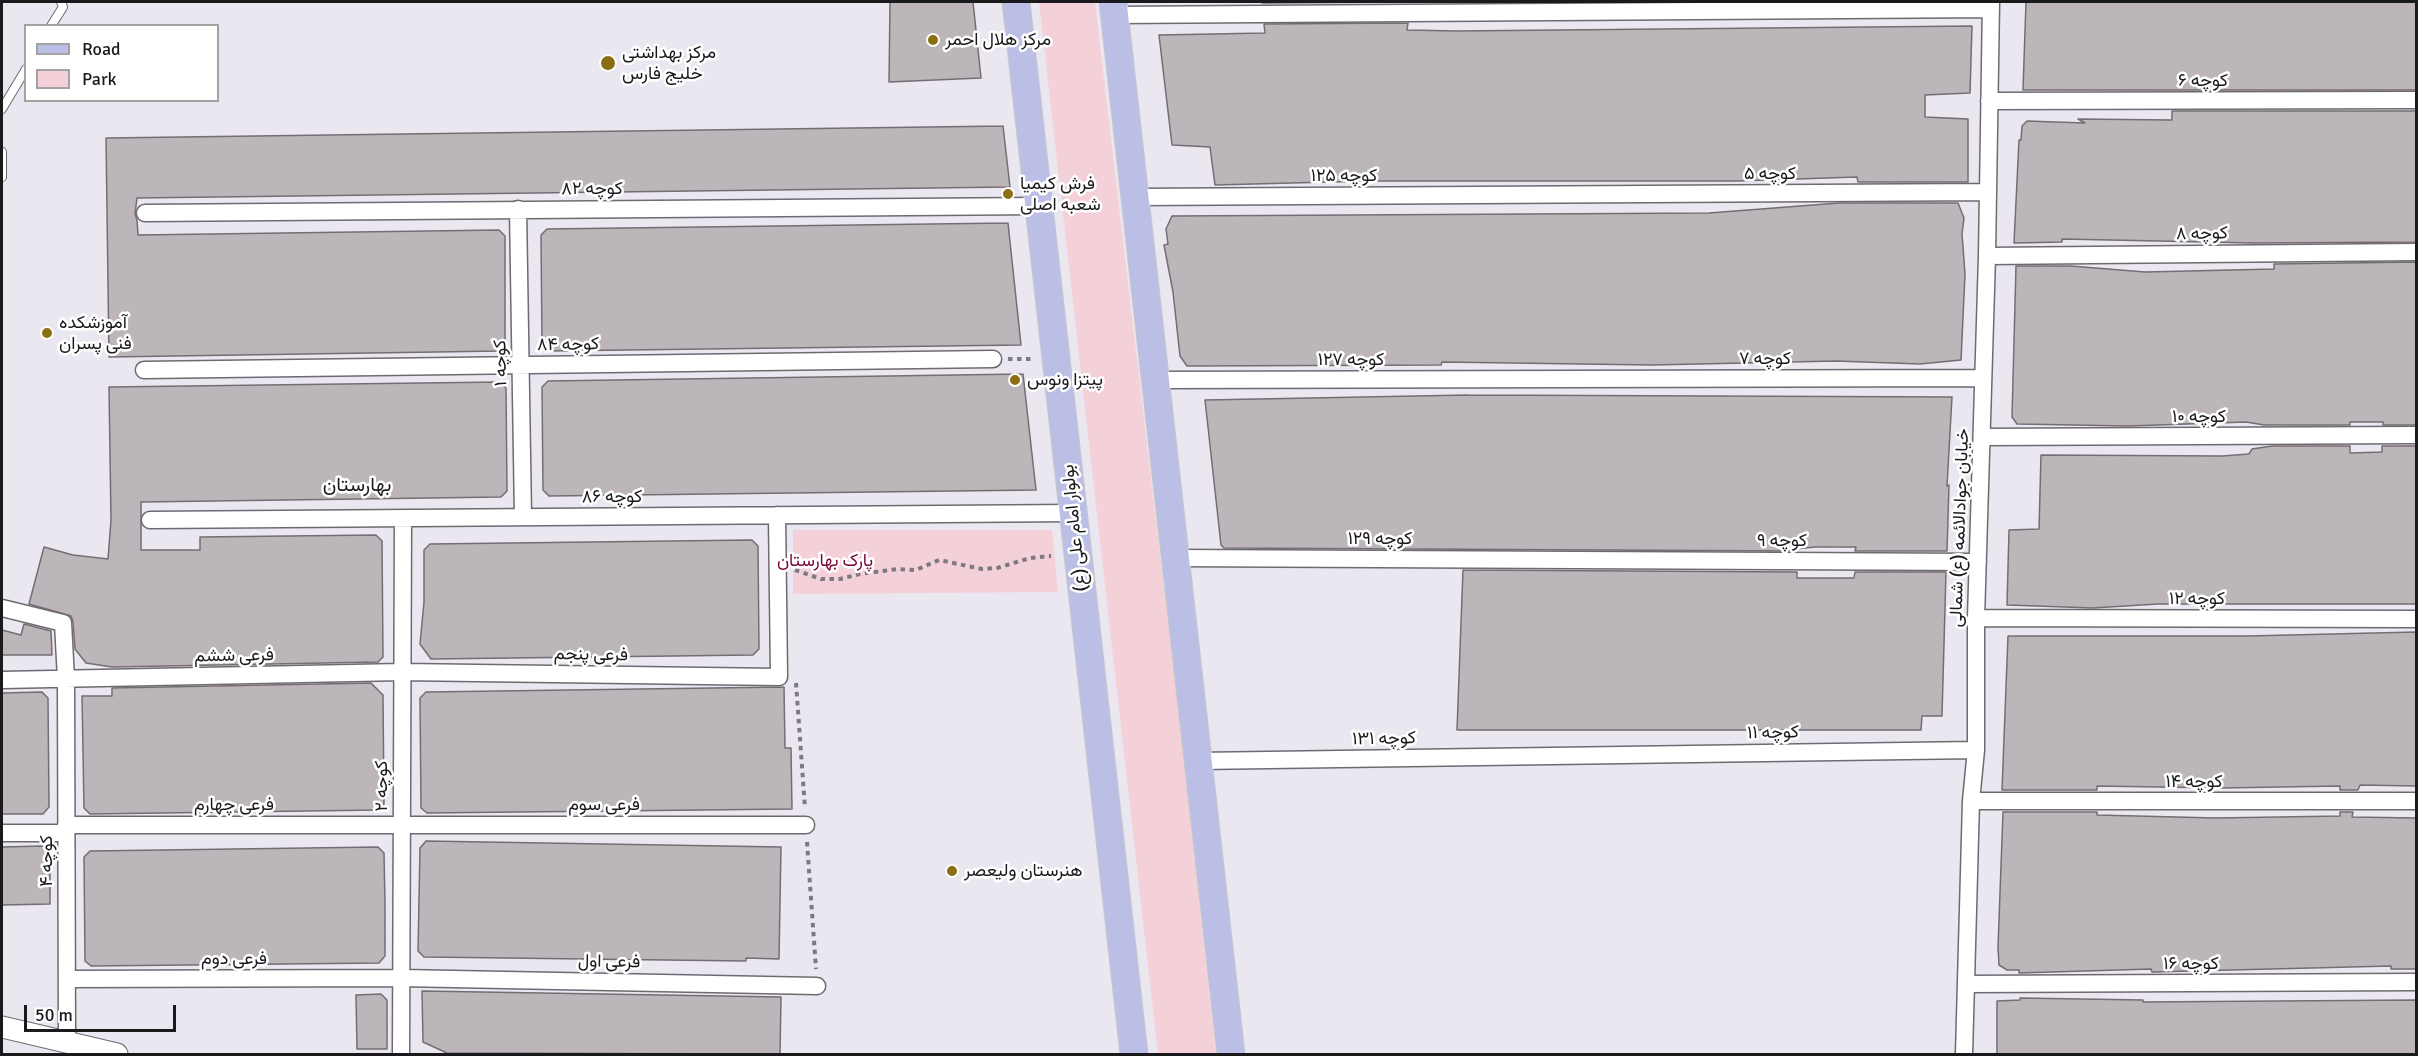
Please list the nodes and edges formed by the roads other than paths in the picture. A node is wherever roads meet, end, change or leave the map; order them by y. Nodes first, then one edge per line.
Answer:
1 (61, 2) edge
2 (1016, 2) edge
3 (1991, 5) edge
4 (1114, 8) edge
5 (52, 24) edge
6 (24, 72) edge
7 (2416, 100) edge
8 (1989, 101) junction
9 (2, 109) edge
10 (2, 152) edge
11 (2, 177) edge
12 (1988, 192) junction
13 (1553, 195) joint
14 (1135, 197) junction
15 (1040, 206) junction
16 (518, 209) junction
17 (145, 213) dead end
18 (2416, 252) edge
19 (1987, 256) junction
20 (993, 359) road end
21 (521, 365) junction
22 (144, 370) dead end
23 (1983, 378) junction
24 (1547, 379) joint
25 (1156, 380) junction
26 (2416, 435) edge
27 (1982, 437) junction
28 (1074, 513) junction
29 (777, 515) junction
30 (523, 517) junction
31 (403, 518) junction
32 (150, 520) dead end
33 (1175, 558) junction
34 (1586, 560) joint
35 (1978, 562) junction
36 (2, 608) edge
37 (1977, 618) junction
38 (2416, 619) edge
39 (402, 672) junction
40 (66, 679) junction
41 (2, 680) edge
42 (1976, 750) junction
43 (1570, 756) joint
44 (1198, 761) junction
45 (1971, 801) junction
46 (2416, 801) edge
47 (402, 824) junction
48 (806, 825) dead end
49 (66, 829) junction
50 (2, 833) edge
51 (401, 978) junction
52 (67, 979) junction
53 (2416, 982) edge
54 (1966, 984) junction
55 (817, 986) dead end
56 (2, 1027) edge
57 (68, 1043) junction
58 (117, 1054) edge
59 (401, 1054) edge
60 (1134, 1054) edge
61 (1231, 1054) edge
62 (1964, 1054) edge

1 - 5 lane
2 - 15 main road, بولوار امام علی (ع)
3 - 4 street
3 - 8 street, خیابان جوادالائمه (ع) شمالی
4 - 14 main road
6 - 9 lane
7 - 8 street, کوچه ۶
8 - 12 street, خیابان جوادالائمه (ع) شمالی
10 - 11 lane
12 - 13 street, کوچه ۵
12 - 19 street, خیابان جوادالائمه (ع) شمالی
13 - 14 street, کوچه ۱۲۵
14 - 25 main road
15 - 16 street, کوچه ۸۲
15 - 28 main road, بولوار امام علی (ع)
16 - 17 street, کوچه ۸۲
16 - 21 street, کوچه ۱
18 - 19 street, کوچه ۸
19 - 23 street, خیابان جوادالائمه (ع) شمالی
20 - 21 street, کوچه ۸۴
21 - 22 street, کوچه ۸۴
21 - 30 street, کوچه ۱
23 - 24 street, کوچه ۷
23 - 27 street, خیابان جوادالائمه (ع) شمالی
24 - 25 street, کوچه ۱۲۷
25 - 33 main road
26 - 27 street, کوچه ۱۰
27 - 35 street, خیابان جوادالائمه (ع) شمالی
28 - 29 street, کوچه ۸۶
28 - 60 main road, بولوار امام علی (ع)
29 - 30 street, کوچه ۸۶
29 - 39 street, فرعی پنجم
30 - 31 street, کوچه ۸۶
31 - 32 street, کوچه ۸۶
31 - 39 street, کوچه ۲
33 - 34 street, کوچه ۱۲۹
33 - 44 main road
34 - 35 street, کوچه ۹
35 - 37 street, خیابان جوادالائمه (ع) شمالی
36 - 40 street, کوچه ۴
37 - 38 street, کوچه ۱۲
37 - 42 street, خیابان جوادالائمه (ع) شمالی
39 - 40 street, فرعی ششم
39 - 47 street, کوچه ۲
40 - 41 street
40 - 49 street, کوچه ۴
42 - 43 street, کوچه ۱۱
42 - 45 street, خیابان جوادالائمه (ع) شمالی
43 - 44 street, کوچه ۱۳۱
44 - 61 main road
45 - 46 street, کوچه ۱۴
45 - 54 street, خیابان جوادالائمه (ع) شمالی
47 - 48 street, فرعی سوم
47 - 49 street, فرعی چهارم
47 - 51 street, کوچه ۲
49 - 50 street
49 - 52 street, کوچه ۴
51 - 52 street, فرعی دوم
51 - 55 street, فرعی اول
51 - 59 street, کوچه ۲
52 - 57 street, کوچه ۴
53 - 54 street, کوچه ۱۶
54 - 62 street, خیابان جوادالائمه (ع) شمالی
56 - 57 street
57 - 58 street

